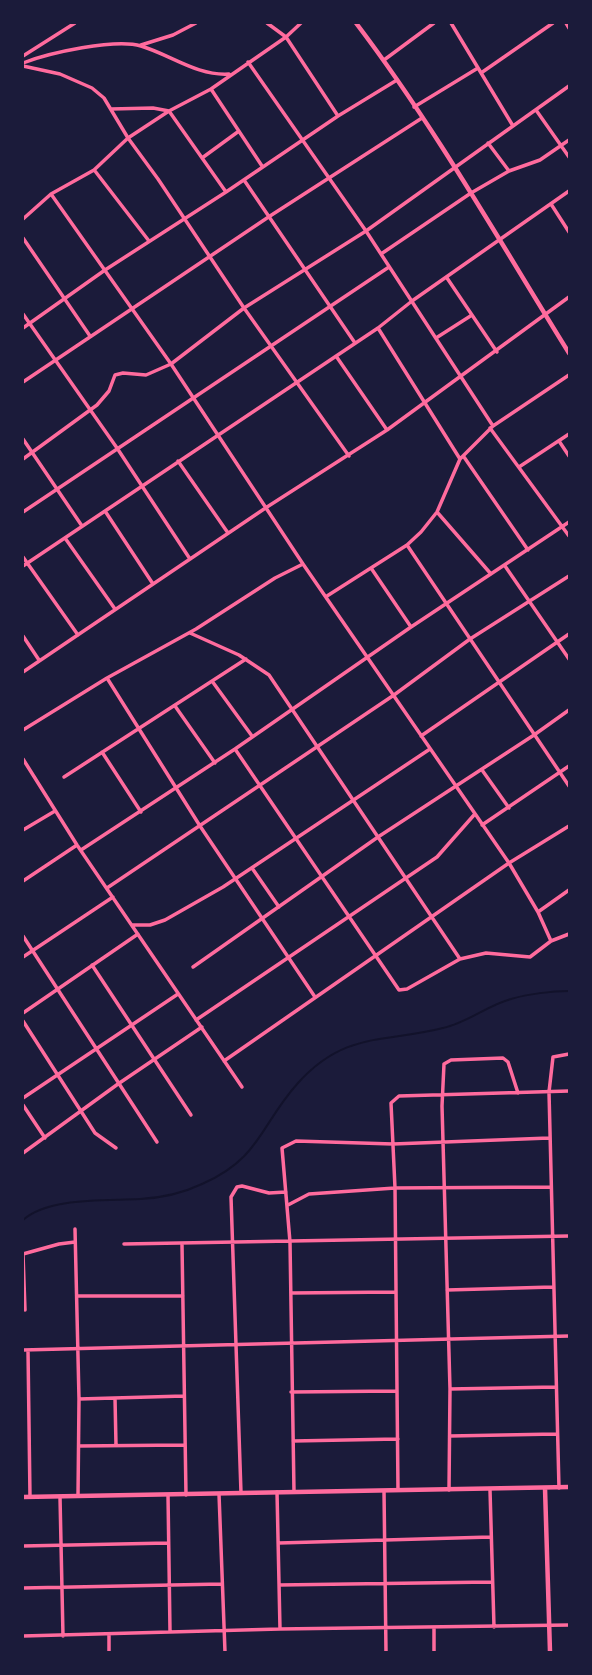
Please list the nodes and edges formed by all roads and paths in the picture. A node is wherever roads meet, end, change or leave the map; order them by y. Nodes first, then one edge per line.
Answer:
1 (75, 23) edge
2 (196, 23) edge
3 (267, 23) edge
4 (301, 23) edge
5 (356, 23) edge
6 (435, 23) edge
7 (452, 23) edge
8 (553, 23) edge
9 (566, 23) edge
10 (569, 28) edge
11 (286, 37) junction
12 (139, 45) junction
13 (23, 56) edge
14 (384, 60) junction
15 (248, 62) junction
16 (23, 64) edge
17 (478, 68) junction
18 (481, 73) junction
19 (232, 74) junction
20 (397, 80) junction
21 (569, 86) edge
22 (211, 89) junction
23 (415, 107) junction
24 (111, 109) junction
25 (536, 110) junction
26 (169, 111) junction
27 (338, 116) junction
28 (422, 118) junction
29 (513, 126) junction
30 (239, 131) junction
31 (128, 138) junction
32 (302, 139) junction
33 (569, 140) edge
34 (488, 143) junction
35 (561, 145) junction
36 (569, 157) edge
37 (202, 158) junction
38 (262, 167) junction
39 (453, 167) junction
40 (94, 170) junction
41 (509, 171) junction
42 (331, 179) junction
43 (244, 180) junction
44 (569, 191) edge
45 (226, 192) junction
46 (471, 193) junction
47 (51, 194) junction
48 (551, 204) junction
49 (270, 216) junction
50 (23, 219) edge
51 (184, 219) junction
52 (366, 231) junction
53 (569, 232) edge
54 (23, 238) edge
55 (149, 241) junction
56 (502, 241) junction
57 (381, 254) junction
58 (211, 257) junction
59 (389, 267) junction
60 (304, 269) junction
61 (105, 270) junction
62 (447, 277) junction
63 (569, 297) edge
64 (64, 300) junction
65 (412, 301) junction
66 (331, 306) junction
67 (244, 308) junction
68 (132, 309) junction
69 (23, 314) edge
70 (472, 315) junction
71 (545, 315) junction
72 (29, 323) junction
73 (23, 328) edge
74 (377, 328) junction
75 (90, 336) junction
76 (436, 338) junction
77 (355, 343) junction
78 (271, 345) junction
79 (497, 352) junction
80 (569, 353) edge
81 (336, 356) junction
82 (56, 358) junction
83 (171, 364) junction
84 (569, 374) edge
85 (460, 377) junction
86 (23, 382) edge
87 (296, 383) junction
88 (194, 399) junction
89 (425, 401) junction
90 (91, 409) junction
91 (492, 427) junction
92 (387, 430) junction
93 (218, 434) junction
94 (569, 434) edge
95 (23, 439) edge
96 (559, 441) junction
97 (117, 448) junction
98 (32, 452) junction
99 (349, 456) junction
100 (569, 456) edge
101 (462, 458) junction
102 (23, 459) edge
103 (178, 461) junction
104 (519, 467) junction
105 (142, 486) junction
106 (56, 489) junction
107 (267, 507) junction
108 (104, 511) junction
109 (23, 512) edge
110 (437, 512) junction
111 (569, 522) edge
112 (82, 526) junction
113 (562, 526) junction
114 (228, 533) junction
115 (569, 536) edge
116 (65, 538) junction
117 (407, 545) junction
118 (527, 550) junction
119 (23, 557) edge
120 (190, 559) junction
121 (303, 564) junction
122 (25, 565) edge
123 (505, 566) junction
124 (371, 567) junction
125 (491, 574) junction
126 (569, 576) edge
127 (153, 584) junction
128 (327, 596) junction
129 (528, 603) junction
130 (445, 604) junction
131 (115, 609) junction
132 (411, 627) junction
133 (190, 633) junction
134 (569, 634) edge
135 (78, 635) junction
136 (23, 636) edge
137 (470, 639) junction
138 (557, 642) junction
139 (368, 657) junction
140 (246, 659) junction
141 (569, 659) edge
142 (39, 660) junction
143 (23, 672) edge
144 (107, 678) junction
145 (212, 681) junction
146 (498, 681) junction
147 (394, 695) junction
148 (175, 706) junction
149 (292, 709) junction
150 (569, 710) edge
151 (139, 729) junction
152 (23, 730) edge
153 (534, 735) junction
154 (252, 736) junction
155 (421, 736) junction
156 (318, 746) junction
157 (235, 749) junction
158 (430, 750) junction
159 (102, 752) junction
160 (23, 759) edge
161 (215, 763) junction
162 (569, 766) edge
163 (482, 769) junction
164 (560, 772) junction
165 (64, 777) dead end
166 (260, 786) junction
167 (456, 786) junction
168 (569, 786) edge
169 (176, 789) junction
170 (353, 799) junction
171 (509, 808) junction
172 (55, 811) junction
173 (141, 812) junction
174 (474, 815) junction
175 (482, 825) junction
176 (200, 826) junction
177 (569, 826) edge
178 (23, 830) edge
179 (378, 837) junction
180 (297, 840) junction
181 (77, 845) junction
182 (81, 850) junction
183 (509, 863) junction
184 (252, 869) junction
185 (323, 876) junction
186 (405, 877) junction
187 (236, 879) junction
188 (23, 881) edge
189 (107, 888) junction
190 (569, 890) edge
191 (113, 897) junction
192 (279, 907) junction
193 (538, 912) junction
194 (350, 916) junction
195 (432, 916) junction
196 (262, 919) junction
197 (132, 925) junction
198 (138, 934) junction
199 (569, 934) edge
200 (23, 936) edge
201 (551, 942) junction
202 (32, 951) junction
203 (376, 955) junction
204 (23, 957) edge
205 (288, 957) junction
206 (460, 959) junction
207 (92, 965) junction
208 (193, 967) dead end
209 (57, 990) junction
210 (178, 993) junction
211 (315, 997) junction
212 (23, 1013) edge
213 (196, 1020) junction
214 (23, 1021) edge
215 (132, 1025) junction
216 (202, 1027) junction
217 (96, 1050) junction
218 (569, 1054) edge
219 (154, 1059) junction
220 (224, 1061) junction
221 (58, 1076) junction
222 (118, 1084) junction
223 (242, 1087) dead end
224 (569, 1091) edge
225 (549, 1092) junction
226 (518, 1093) junction
227 (444, 1096) junction
228 (23, 1098) edge
229 (23, 1105) edge
230 (81, 1111) junction
231 (191, 1115) dead end
232 (45, 1138) junction
233 (549, 1138) junction
234 (157, 1142) dead end
235 (444, 1142) junction
236 (393, 1144) junction
237 (116, 1148) dead end
238 (23, 1153) edge
239 (446, 1187) junction
240 (550, 1187) junction
241 (395, 1188) junction
242 (287, 1192) junction
243 (288, 1205) junction
244 (75, 1229) dead end
245 (552, 1236) junction
246 (569, 1236) edge
247 (447, 1237) junction
248 (395, 1239) junction
249 (290, 1241) junction
250 (75, 1242) junction
251 (234, 1242) junction
252 (124, 1244) dead end
253 (182, 1244) junction
254 (553, 1287) junction
255 (447, 1290) junction
256 (396, 1292) junction
257 (291, 1293) junction
258 (77, 1296) junction
259 (183, 1296) junction
260 (25, 1310) dead end
261 (555, 1336) junction
262 (569, 1336) edge
263 (449, 1339) junction
264 (397, 1340) junction
265 (291, 1341) junction
266 (237, 1343) junction
267 (183, 1345) junction
268 (78, 1349) junction
269 (25, 1350) edge
270 (556, 1387) junction
271 (450, 1389) junction
272 (397, 1391) junction
273 (291, 1392) junction
274 (184, 1396) junction
275 (23, 1398) edge
276 (29, 1398) junction
277 (115, 1398) junction
278 (79, 1399) junction
279 (557, 1434) junction
280 (450, 1436) junction
281 (398, 1438) junction
282 (293, 1441) junction
283 (116, 1445) junction
284 (184, 1445) junction
285 (79, 1446) junction
286 (23, 1447) edge
287 (29, 1447) junction
288 (569, 1487) edge
289 (545, 1488) junction
290 (559, 1488) junction
291 (398, 1490) junction
292 (449, 1490) junction
293 (490, 1490) junction
294 (384, 1491) junction
295 (277, 1492) junction
296 (293, 1492) junction
297 (219, 1493) junction
298 (241, 1493) junction
299 (168, 1495) junction
300 (186, 1495) junction
301 (78, 1496) junction
302 (23, 1497) edge
303 (30, 1497) junction
304 (60, 1497) junction
305 (491, 1537) junction
306 (385, 1539) junction
307 (279, 1543) junction
308 (168, 1544) junction
309 (61, 1545) junction
310 (23, 1546) edge
311 (491, 1582) junction
312 (222, 1584) junction
313 (386, 1584) junction
314 (169, 1585) junction
315 (279, 1585) junction
316 (23, 1588) edge
317 (62, 1588) junction
318 (569, 1625) edge
319 (549, 1626) junction
320 (494, 1627) junction
321 (386, 1628) junction
322 (434, 1628) junction
323 (280, 1629) junction
324 (223, 1630) junction
325 (170, 1631) junction
326 (109, 1635) junction
327 (23, 1636) edge
328 (63, 1636) junction
329 (109, 1652) edge
330 (225, 1652) edge
331 (386, 1652) edge
332 (434, 1652) edge
333 (550, 1652) edge

1 - 13 street
2 - 12 street
3 - 11 street
4 - 11 street
5 - 14 street
6 - 14 street
7 - 17 street
8 - 18 street
9 - 10 street
11 - 15 street
11 - 27 street
12 - 16 street
12 - 19 street
14 - 20 street
15 - 19 street
15 - 32 street
16 - 24 street
17 - 18 street
17 - 23 street
18 - 29 street
19 - 22 street
20 - 23 street
20 - 27 street
21 - 25 street
22 - 26 street
22 - 30 street
23 - 28 street
24 - 26 street
24 - 31 street
25 - 29 street
25 - 35 street
26 - 31 street
26 - 37 street
27 - 32 street
28 - 39 street
28 - 42 street
29 - 34 street
30 - 37 street
30 - 38 street
31 - 40 street
31 - 51 street
32 - 38 street
32 - 42 street
33 - 35 street
34 - 39 street
34 - 41 street
35 - 36 street
35 - 41 street
37 - 45 street
38 - 43 street
39 - 46 street
39 - 52 street
40 - 47 street
40 - 55 street
41 - 46 street
42 - 49 street
42 - 52 street
43 - 45 street
43 - 49 street
44 - 48 street
45 - 51 street
46 - 56 street
46 - 57 street
47 - 50 street
47 - 61 street
48 - 53 street
48 - 56 street
49 - 58 street
49 - 60 street
51 - 55 street
51 - 58 street
52 - 57 street
52 - 60 street
54 - 64 street
55 - 61 street
56 - 62 street
56 - 71 street
57 - 59 street
58 - 67 street
58 - 68 street
59 - 65 street
59 - 66 street
60 - 66 street
60 - 67 street
61 - 64 street
61 - 68 street
62 - 65 street
62 - 70 street
63 - 71 street
64 - 72 street
64 - 75 street
65 - 74 street
65 - 76 street
66 - 77 street
66 - 78 street
67 - 78 street
67 - 83 street
68 - 75 street
68 - 83 street
69 - 72 street
70 - 76 street
70 - 79 street
71 - 79 street
71 - 80 street
72 - 73 street
72 - 82 street
74 - 77 street
74 - 89 street
75 - 82 street
76 - 85 street
77 - 81 street
78 - 87 street
78 - 88 street
79 - 85 street
81 - 87 street
81 - 92 street
82 - 86 street
82 - 90 street
83 - 88 street
83 - 90 street
84 - 91 street
85 - 89 street
85 - 91 street
87 - 93 street
87 - 99 street
88 - 93 street
88 - 97 street
89 - 92 street
89 - 101 street
90 - 97 street
90 - 98 street
91 - 101 street
91 - 104 street
92 - 99 street
93 - 103 street
93 - 107 street
94 - 96 street
95 - 98 street
96 - 100 street
96 - 104 street
97 - 105 street
97 - 106 street
98 - 102 street
98 - 106 street
99 - 107 street
101 - 110 street
101 - 118 street
103 - 105 street
103 - 114 street
104 - 113 street
105 - 108 street
105 - 120 street
106 - 109 street
106 - 112 street
107 - 114 street
107 - 121 street
108 - 112 street
108 - 127 street
110 - 117 street
110 - 125 street
111 - 113 street
112 - 116 street
113 - 115 street
113 - 118 street
114 - 120 street
116 - 122 street
116 - 131 street
117 - 124 street
117 - 130 street
118 - 123 street
119 - 122 street
120 - 127 street
121 - 128 street
121 - 133 street
122 - 135 street
123 - 125 street
123 - 129 street
124 - 128 street
124 - 132 street
125 - 130 street
126 - 129 street
127 - 131 street
128 - 139 street
129 - 137 street
129 - 138 street
130 - 132 street
130 - 137 street
131 - 135 street
132 - 139 street
133 - 140 street
133 - 144 street
134 - 138 street
135 - 142 street
136 - 142 street
137 - 146 street
137 - 147 street
138 - 141 street
138 - 146 street
139 - 147 street
139 - 149 street
140 - 145 street
140 - 149 street
142 - 143 street
144 - 151 street
144 - 152 street
145 - 148 street
145 - 154 street
146 - 153 street
146 - 155 street
147 - 155 street
147 - 156 street
148 - 151 street
148 - 161 street
149 - 154 street
149 - 156 street
150 - 153 street
151 - 159 street
151 - 169 street
153 - 163 street
153 - 164 street
154 - 157 street
155 - 158 street
156 - 166 street
156 - 170 street
157 - 161 street
157 - 166 street
158 - 167 street
158 - 170 street
159 - 165 street
159 - 173 street
160 - 172 street
161 - 169 street
162 - 164 street
163 - 167 street
163 - 171 street
164 - 168 street
164 - 171 street
166 - 176 street
166 - 180 street
167 - 174 street
167 - 179 street
169 - 173 street
169 - 176 street
170 - 179 street
170 - 180 street
171 - 175 street
172 - 178 street
172 - 181 street
173 - 182 street
174 - 175 street
174 - 186 street
175 - 183 street
176 - 187 street
176 - 189 street
177 - 183 street
179 - 185 street
179 - 186 street
180 - 184 street
180 - 185 street
181 - 182 street
181 - 188 street
182 - 189 street
183 - 193 street
183 - 195 street
184 - 187 street
184 - 192 street
185 - 192 street
185 - 194 street
186 - 194 street
186 - 195 street
187 - 196 street
187 - 197 street
189 - 191 street
190 - 193 street
191 - 197 street
191 - 202 street
192 - 196 street
193 - 201 street
194 - 203 street
194 - 205 street
195 - 203 street
195 - 206 street
196 - 205 street
196 - 208 street
197 - 198 street
198 - 207 street
198 - 210 street
199 - 201 street
200 - 202 street
201 - 206 street
202 - 204 street
202 - 209 street
203 - 206 street
203 - 211 street
205 - 211 street
205 - 213 street
207 - 209 street
207 - 215 street
209 - 212 street
209 - 217 street
210 - 213 street
210 - 215 street
211 - 220 street
213 - 216 street
214 - 221 street
215 - 217 street
215 - 219 street
216 - 219 street
216 - 220 street
217 - 221 street
217 - 222 street
218 - 225 street
219 - 222 street
219 - 231 street
220 - 223 street
221 - 228 street
221 - 230 street
222 - 230 street
222 - 234 street
224 - 225 street
225 - 226 street
225 - 233 street
226 - 227 street
226 - 227 street
227 - 235 street
227 - 236 street
229 - 232 street
230 - 232 street
230 - 237 street
232 - 238 street
233 - 235 street
233 - 240 street
235 - 236 street
235 - 239 street
236 - 241 street
236 - 242 street
239 - 240 street
239 - 241 street
239 - 247 street
240 - 245 street
241 - 243 street
241 - 248 street
242 - 243 street
242 - 251 street
243 - 249 street
244 - 250 street
245 - 246 street
245 - 247 street
245 - 254 street
247 - 248 street
247 - 255 street
248 - 249 street
248 - 256 street
249 - 251 street
249 - 257 street
250 - 258 street
250 - 260 street
251 - 253 street
251 - 266 street
252 - 253 street
253 - 259 street
254 - 255 street
254 - 261 street
255 - 263 street
256 - 257 street
256 - 264 street
257 - 265 street
258 - 259 street
258 - 268 street
259 - 267 street
261 - 262 street
261 - 263 street
261 - 270 street
263 - 264 street
263 - 271 street
264 - 265 street
264 - 272 street
265 - 266 street
265 - 273 street
266 - 267 street
266 - 298 street
267 - 268 street
267 - 274 street
268 - 269 street
268 - 278 street
269 - 276 street
270 - 271 street
270 - 279 street
271 - 280 street
272 - 273 street
272 - 281 street
273 - 282 street
274 - 277 street
274 - 284 street
275 - 276 street
276 - 287 street
277 - 278 street
277 - 283 street
278 - 285 street
279 - 280 street
279 - 290 street
280 - 292 street
281 - 282 street
281 - 291 street
282 - 296 street
283 - 284 street
283 - 285 street
284 - 300 street
285 - 301 street
286 - 287 street
287 - 303 street
288 - 290 street
289 - 290 street
289 - 293 street
289 - 319 street
291 - 292 street
291 - 294 street
292 - 293 street
293 - 305 street
294 - 296 street
294 - 306 street
295 - 296 street
295 - 298 street
295 - 307 street
297 - 298 street
297 - 300 street
297 - 312 street
299 - 300 street
299 - 301 street
299 - 308 street
301 - 304 street
302 - 303 street
303 - 304 street
304 - 309 street
305 - 306 street
305 - 311 street
306 - 307 street
306 - 313 street
307 - 315 street
308 - 309 street
308 - 314 street
309 - 310 street
309 - 317 street
311 - 313 street
311 - 320 street
312 - 314 street
312 - 324 street
313 - 315 street
313 - 321 street
314 - 317 street
314 - 325 street
315 - 323 street
316 - 317 street
317 - 328 street
318 - 319 street
319 - 320 street
319 - 333 street
320 - 322 street
321 - 322 street
321 - 323 street
321 - 331 street
322 - 332 street
323 - 324 street
324 - 325 street
324 - 330 street
325 - 326 street
326 - 328 street
326 - 329 street
327 - 328 street

